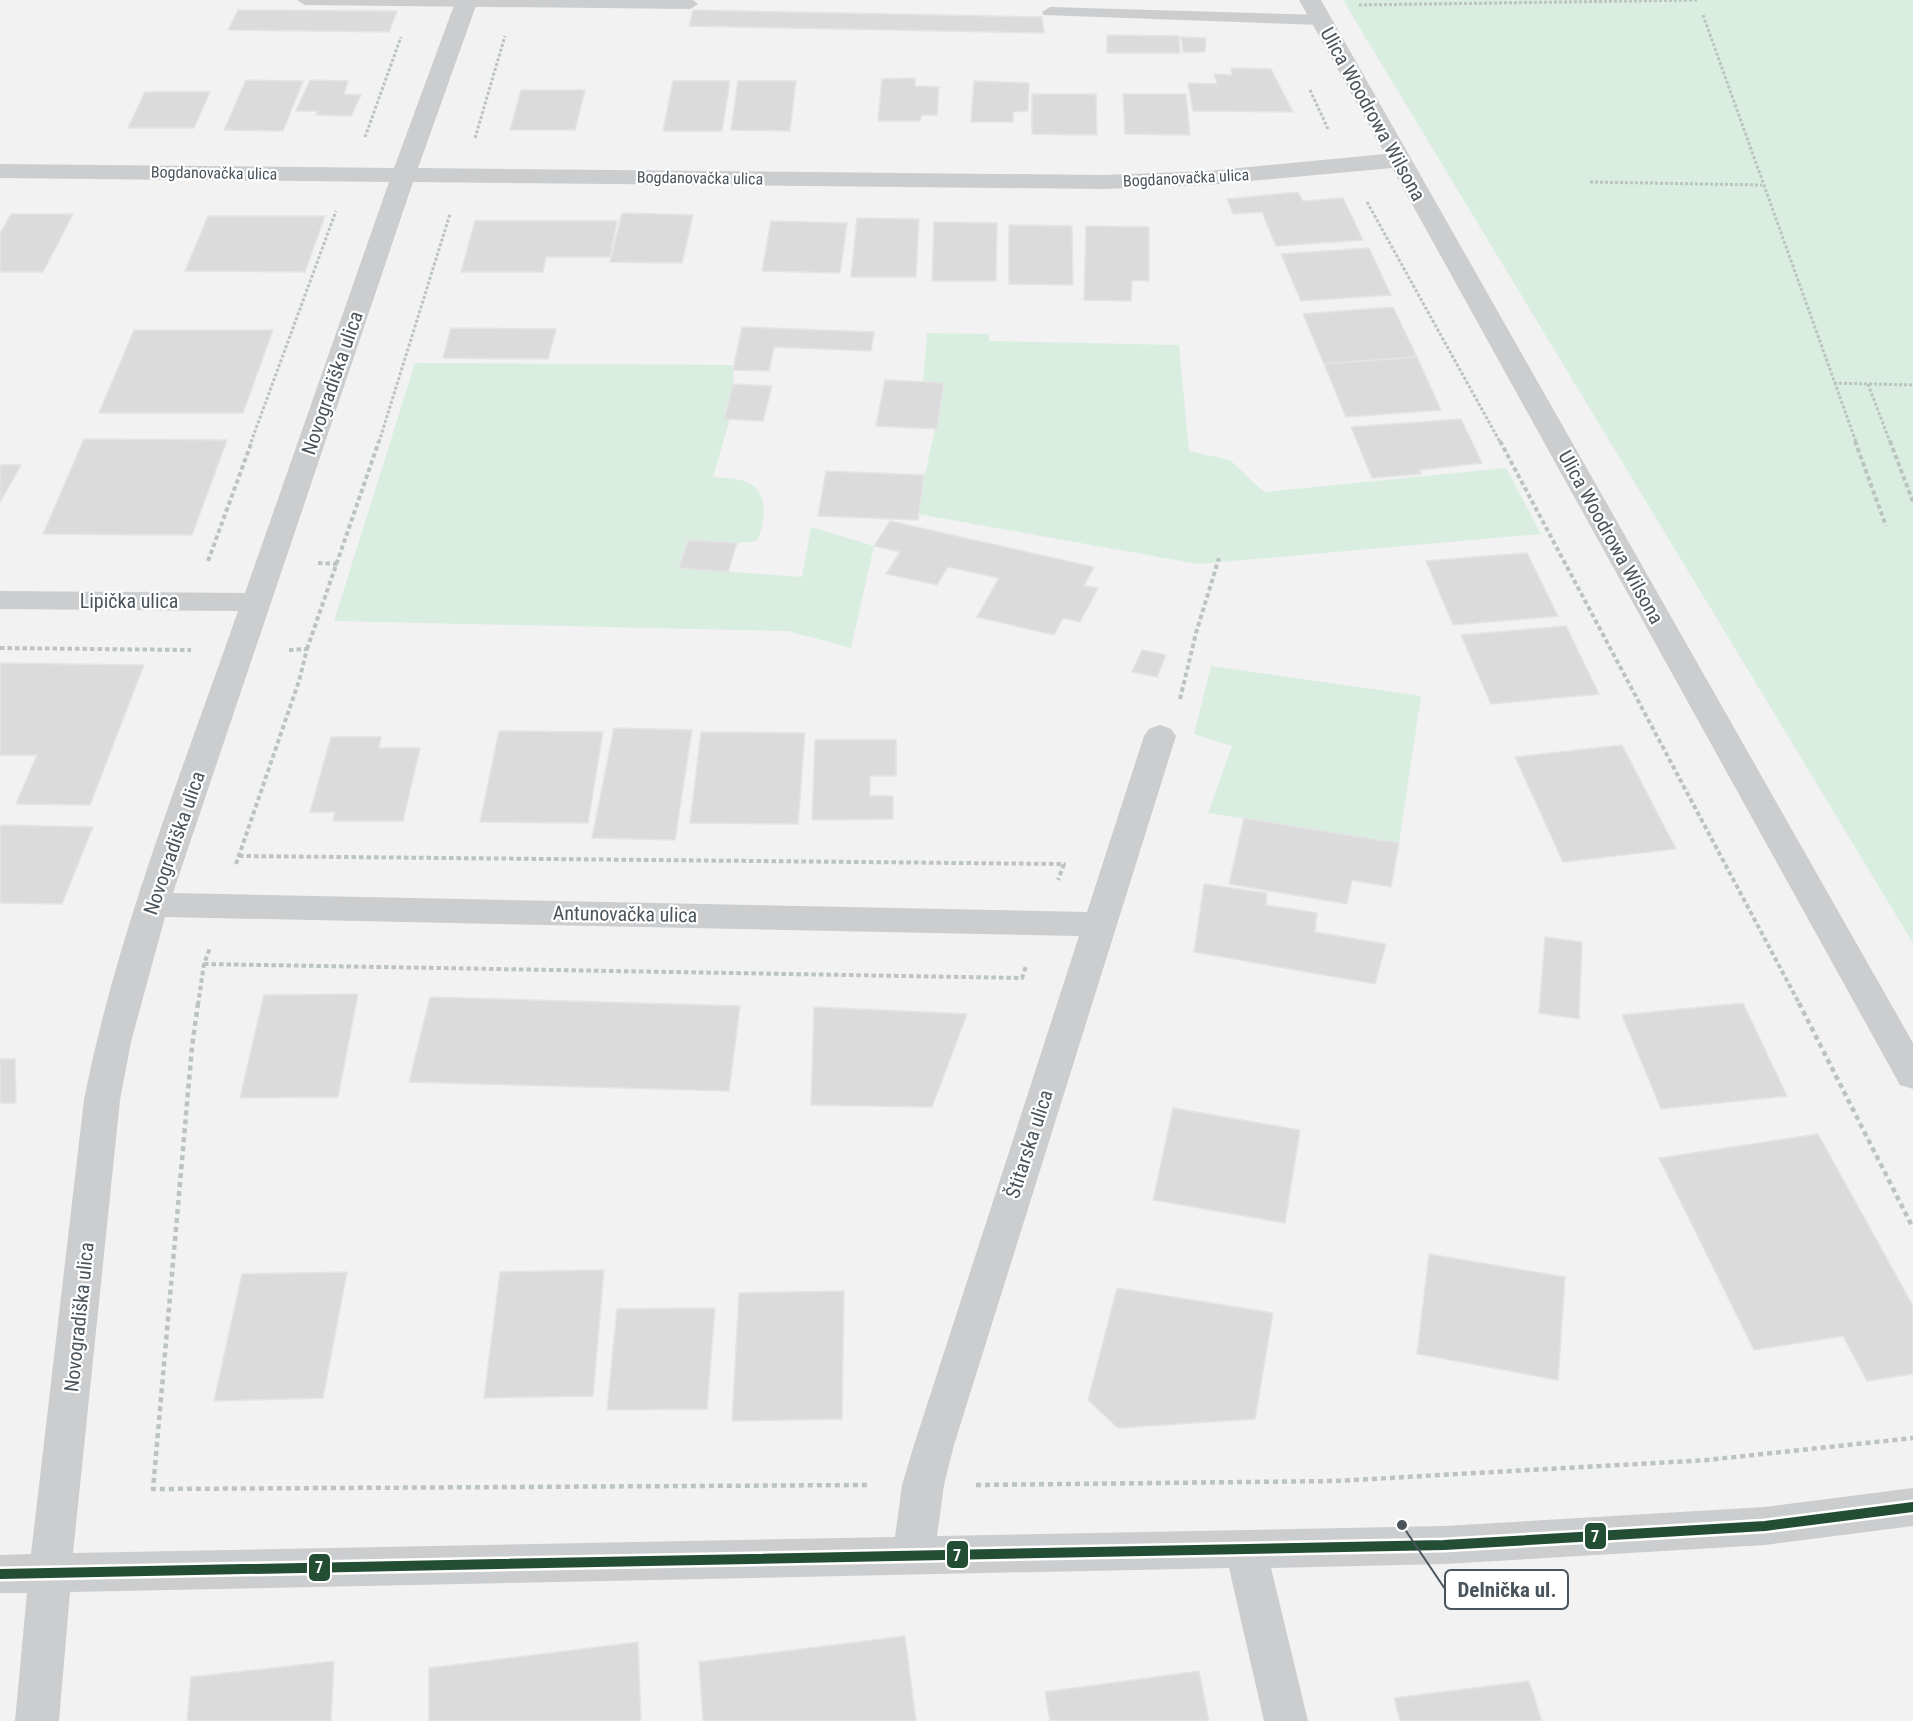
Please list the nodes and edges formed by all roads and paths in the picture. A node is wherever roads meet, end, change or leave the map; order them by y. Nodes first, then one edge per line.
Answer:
1 (305, 0) edge
2 (415, 0) edge
3 (467, 0) edge
4 (1698, 0) edge
5 (516, 1) edge
6 (690, 4) dead end
7 (1314, 8) edge
8 (1050, 12) dead end
9 (1703, 15) dead end
10 (1310, 89) dead end
11 (1399, 160) junction
12 (1347, 165) junction
13 (0, 171) edge
14 (351, 175) junction
15 (404, 175) junction
16 (463, 176) junction
17 (1590, 182) dead end
18 (1762, 185) junction
19 (1834, 383) junction
20 (1868, 384) junction
21 (1913, 385) edge
22 (1913, 502) edge
23 (1886, 526) dead end
24 (1219, 558) dead end
25 (207, 561) dead end
26 (0, 600) edge
27 (257, 602) junction
28 (0, 648) edge
29 (307, 650) junction
30 (240, 651) junction
31 (1160, 736) joint
32 (152, 905) junction
33 (223, 907) junction
34 (1098, 925) junction
35 (1913, 1075) edge
36 (1913, 1228) edge
37 (1913, 1438) edge
38 (923, 1485) junction
39 (1913, 1507) edge
40 (1246, 1550) junction
41 (913, 1555) junction
42 (50, 1573) junction
43 (0, 1574) edge
44 (37, 1721) edge
45 (1286, 1721) edge

1 - 2 lane
2 - 3 lane
2 - 14 path
3 - 5 lane
3 - 15 street, Novogradiška ulica
4 - 7 path
5 - 6 lane
5 - 16 path
7 - 8 lane
7 - 11 street, Ulica Woodrowa Wilsona
9 - 18 path
10 - 12 path
11 - 12 street, Bogdanovačka ulica
11 - 35 street, Ulica Woodrowa Wilsona
12 - 16 street, Bogdanovačka ulica
12 - 36 path
13 - 14 street, Bogdanovačka ulica
14 - 15 street, Bogdanovačka ulica
14 - 25 path
15 - 16 street, Bogdanovačka ulica
15 - 27 street, Novogradiška ulica
16 - 29 path
17 - 18 path
18 - 19 path
19 - 20 path
19 - 23 path
20 - 21 path
20 - 22 path
24 - 31 path
26 - 27 street, Lipička ulica
27 - 30 street, Novogradiška ulica
28 - 30 path
29 - 30 path
29 - 33 path
30 - 32 street, Novogradiška ulica
31 - 34 street, Štitarska ulica
32 - 33 street, Antunovačka ulica
32 - 42 street, Novogradiška ulica
33 - 34 street, Antunovačka ulica
33 - 38 path
34 - 38 street, Štitarska ulica
37 - 38 path
38 - 41 street, Štitarska ulica
39 - 40 street
40 - 41 street
40 - 45 street
41 - 42 street
42 - 43 street
42 - 44 street, Novogradiška ulica

